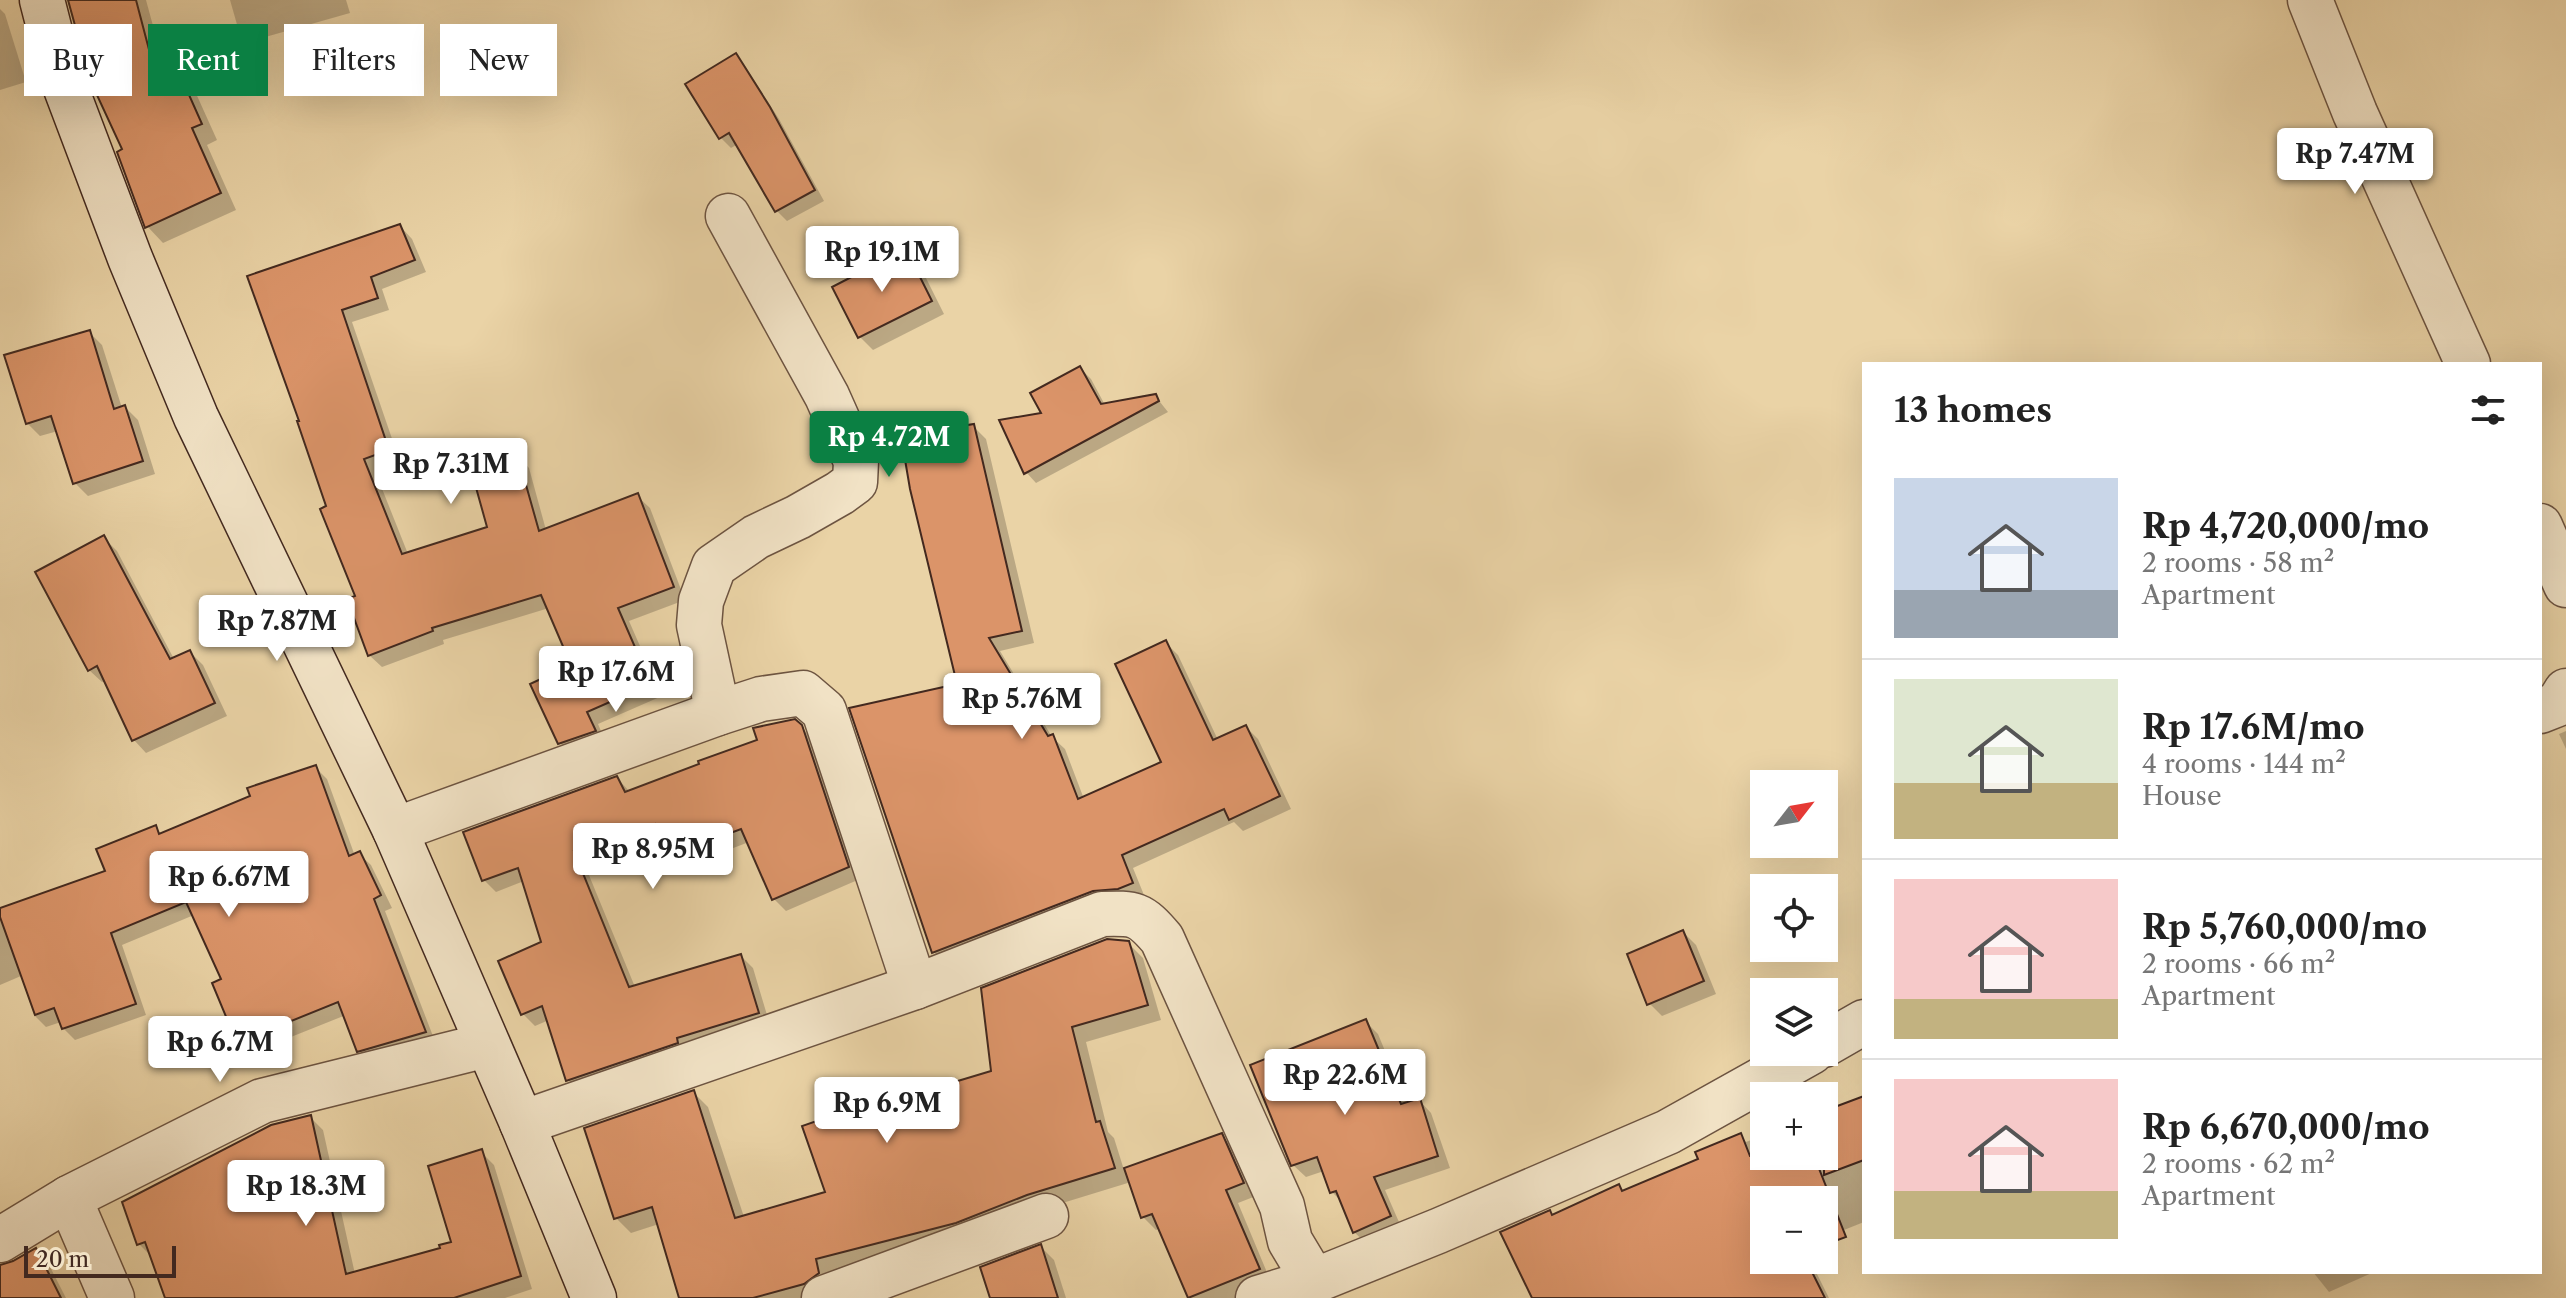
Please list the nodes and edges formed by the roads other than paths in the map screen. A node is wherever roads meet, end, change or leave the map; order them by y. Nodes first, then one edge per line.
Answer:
1 (42, 0) edge
2 (2310, 0) edge
3 (728, 216) dead end
4 (2467, 362) edge
5 (2542, 531) edge
6 (2566, 585) edge
7 (2566, 691) edge
8 (2542, 710) edge
9 (718, 713) junction
10 (395, 830) junction
11 (915, 987) junction
12 (1862, 1023) edge
13 (1838, 1037) edge
14 (487, 1045) junction
15 (1786, 1066) edge
16 (522, 1123) junction
17 (69, 1198) junction
18 (1046, 1216) dead end
19 (0, 1240) edge
20 (1309, 1290) edge
21 (112, 1298) edge
22 (594, 1298) edge
23 (824, 1298) edge
24 (1258, 1298) edge

1 - 10 street
2 - 4 street
3 - 9 street
5 - 6 street
7 - 8 street
9 - 10 street
9 - 11 street
10 - 14 street
11 - 16 street
11 - 20 street
12 - 13 street
14 - 16 street
14 - 17 street
15 - 20 street
16 - 22 street
17 - 19 street
17 - 21 street
18 - 23 street
20 - 24 street

